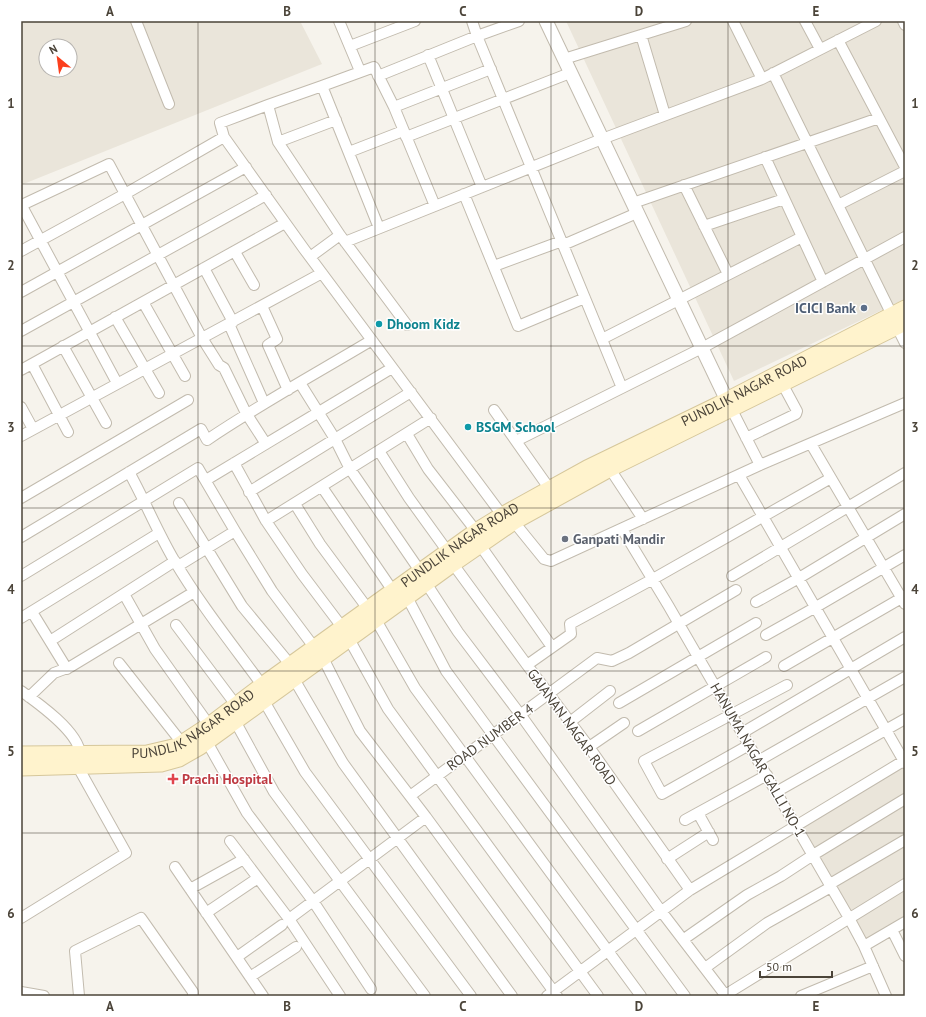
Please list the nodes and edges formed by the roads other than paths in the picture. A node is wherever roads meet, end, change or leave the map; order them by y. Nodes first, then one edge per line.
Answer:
1 (136, 21) edge
2 (339, 21) edge
3 (415, 21) edge
4 (472, 21) edge
5 (519, 21) edge
6 (546, 21) edge
7 (650, 21) edge
8 (686, 21) edge
9 (733, 21) edge
10 (805, 21) edge
11 (876, 21) edge
12 (903, 21) edge
13 (905, 25) edge
14 (654, 31) junction
15 (641, 35) junction
16 (477, 36) junction
17 (838, 40) junction
18 (350, 46) junction
19 (820, 49) junction
20 (428, 55) junction
21 (564, 59) junction
22 (491, 69) junction
23 (360, 71) junction
24 (570, 73) junction
25 (773, 73) junction
26 (378, 76) junction
27 (762, 79) junction
28 (322, 86) junction
29 (442, 88) junction
30 (504, 100) junction
31 (169, 104) dead end
32 (268, 105) junction
33 (394, 107) junction
34 (665, 115) junction
35 (879, 118) junction
36 (454, 119) junction
37 (336, 120) junction
38 (405, 134) junction
39 (224, 137) junction
40 (602, 139) junction
41 (278, 142) junction
42 (807, 142) junction
43 (348, 152) junction
44 (764, 157) junction
45 (246, 167) junction
46 (532, 167) junction
47 (905, 167) edge
48 (905, 170) edge
49 (684, 185) junction
50 (482, 187) junction
51 (125, 194) junction
52 (464, 194) junction
53 (266, 195) junction
54 (784, 199) junction
55 (838, 205) junction
56 (435, 206) junction
57 (635, 208) junction
58 (286, 223) junction
59 (142, 225) junction
60 (704, 226) junction
61 (379, 228) junction
62 (802, 237) junction
63 (905, 237) edge
64 (342, 238) junction
65 (40, 240) junction
66 (562, 243) junction
67 (21, 251) edge
68 (235, 252) junction
69 (159, 255) junction
70 (310, 257) junction
71 (864, 259) junction
72 (494, 266) junction
73 (204, 268) junction
74 (58, 272) junction
75 (322, 273) junction
76 (728, 274) junction
77 (823, 282) junction
78 (174, 285) junction
79 (254, 285) dead end
80 (21, 292) edge
81 (585, 298) junction
82 (679, 300) junction
83 (73, 302) junction
84 (143, 302) junction
85 (262, 306) junction
86 (115, 317) junction
87 (900, 318) edge
88 (231, 323) junction
89 (407, 325) dead end
90 (21, 331) edge
91 (90, 331) junction
92 (202, 338) junction
93 (602, 339) junction
94 (372, 340) junction
95 (905, 343) edge
96 (63, 346) junction
97 (702, 348) junction
98 (173, 354) junction
99 (32, 364) junction
100 (145, 368) junction
101 (392, 368) junction
102 (21, 370) edge
103 (185, 376) dead end
104 (117, 383) junction
105 (300, 383) junction
106 (783, 384) junction
107 (622, 388) junction
108 (288, 390) junction
109 (411, 392) junction
110 (159, 393) dead end
111 (92, 397) junction
112 (188, 400) dead end
113 (264, 403) junction
114 (730, 405) junction
115 (904, 405) edge
116 (21, 407) edge
117 (494, 410) dead end
118 (318, 412) junction
119 (246, 413) junction
120 (59, 415) junction
121 (431, 418) junction
122 (106, 423) dead end
123 (33, 429) junction
124 (68, 432) dead end
125 (407, 434) junction
126 (21, 436) edge
127 (746, 438) junction
128 (335, 439) junction
129 (516, 441) junction
130 (266, 444) junction
131 (811, 444) junction
132 (379, 451) junction
133 (234, 463) junction
134 (760, 465) junction
135 (350, 469) junction
136 (610, 469) junction
137 (129, 472) junction
138 (905, 473) edge
139 (739, 475) junction
140 (831, 478) junction
141 (206, 480) junction
142 (322, 486) junction
143 (549, 488) junction
144 (249, 492) junction
145 (21, 498) edge
146 (145, 501) junction
147 (179, 503) dead end
148 (295, 504) junction
149 (848, 507) junction
150 (905, 514) edge
151 (763, 516) junction
152 (508, 518) junction
153 (643, 519) junction
154 (266, 521) junction
155 (622, 529) junction
156 (235, 531) junction
157 (158, 533) junction
158 (21, 537) edge
159 (478, 538) junction
160 (866, 538) junction
161 (781, 547) junction
162 (207, 548) junction
163 (905, 555) edge
164 (450, 558) junction
165 (176, 564) junction
166 (884, 568) junction
167 (21, 576) edge
168 (732, 576) dead end
169 (423, 577) junction
170 (800, 578) junction
171 (653, 579) junction
172 (736, 590) dead end
173 (393, 591) junction
174 (194, 592) junction
175 (124, 594) junction
176 (407, 597) junction
177 (904, 600) edge
178 (756, 602) dead end
179 (816, 607) junction
180 (32, 612) junction
181 (372, 614) junction
182 (21, 618) edge
183 (756, 623) dead end
184 (141, 624) junction
185 (679, 624) junction
186 (176, 625) dead end
187 (346, 633) junction
188 (766, 635) dead end
189 (905, 637) edge
190 (834, 638) junction
191 (50, 641) junction
192 (552, 647) junction
193 (318, 653) junction
194 (698, 656) junction
195 (766, 657) dead end
196 (119, 663) dead end
197 (526, 665) junction
198 (784, 666) dead end
199 (67, 669) junction
200 (852, 669) junction
201 (294, 673) junction
202 (905, 677) edge
203 (262, 685) junction
204 (787, 685) dead end
205 (715, 686) junction
206 (610, 691) dead end
207 (25, 694) edge
208 (548, 694) junction
209 (868, 699) junction
210 (264, 701) junction
211 (619, 702) dead end
212 (236, 706) junction
213 (520, 714) junction
214 (731, 714) junction
215 (905, 719) edge
216 (235, 721) junction
217 (570, 722) junction
218 (624, 723) dead end
219 (209, 726) junction
220 (886, 730) junction
221 (638, 731) dead end
222 (742, 733) junction
223 (493, 734) junction
224 (207, 742) junction
225 (182, 743) junction
226 (749, 745) junction
227 (589, 747) junction
228 (21, 754) edge
229 (464, 756) junction
230 (79, 760) junction
231 (758, 761) junction
232 (905, 761) edge
233 (21, 768) edge
234 (766, 775) junction
235 (437, 776) junction
236 (776, 792) junction
237 (410, 796) junction
238 (905, 799) edge
239 (698, 813) junction
240 (426, 817) junction
241 (686, 820) dead end
242 (797, 826) junction
243 (397, 838) junction
244 (905, 840) edge
245 (230, 841) dead end
246 (813, 855) junction
247 (370, 858) junction
248 (244, 859) junction
249 (667, 859) junction
250 (175, 868) dead end
251 (258, 878) junction
252 (340, 881) junction
253 (905, 884) edge
254 (830, 885) junction
255 (190, 889) junction
256 (690, 890) junction
257 (313, 901) junction
258 (661, 911) junction
259 (206, 912) junction
260 (21, 918) edge
261 (849, 918) junction
262 (285, 922) junction
263 (905, 922) edge
264 (636, 929) junction
265 (892, 930) junction
266 (684, 939) junction
267 (296, 946) dead end
268 (864, 946) junction
269 (608, 951) junction
270 (905, 956) edge
271 (237, 958) junction
272 (873, 966) junction
273 (705, 968) junction
274 (580, 971) junction
275 (250, 977) junction
276 (372, 989) dead end
277 (21, 992) edge
278 (552, 994) edge
279 (726, 995) edge
280 (805, 995) edge
281 (44, 996) edge
282 (79, 996) edge
283 (193, 996) edge
284 (263, 996) edge
285 (340, 996) edge
286 (425, 996) edge
287 (471, 996) edge
288 (512, 996) edge
289 (598, 996) edge
290 (641, 996) edge
291 (684, 996) edge
292 (886, 996) edge

1 - 31 street
2 - 18 street
3 - 18 street
4 - 16 street
5 - 16 street
6 - 21 street
7 - 14 street
8 - 14 street
9 - 27 street
10 - 19 street
11 - 17 street
12 - 13 street
14 - 15 street
15 - 21 street
15 - 34 street
16 - 20 street
16 - 22 street
17 - 19 street
17 - 35 street
18 - 23 street
19 - 25 street
20 - 26 street
20 - 29 street
21 - 24 street
22 - 29 street
22 - 30 street
23 - 26 street
23 - 28 street
24 - 30 street
24 - 40 street
25 - 27 street
25 - 42 street
26 - 33 street
27 - 34 street
28 - 32 street
28 - 37 street
29 - 33 street
29 - 36 street
30 - 36 street
30 - 46 street
32 - 39 street
32 - 41 street
33 - 38 street
34 - 40 street
35 - 42 street
35 - 47 street
36 - 38 street
36 - 50 street
37 - 41 street
37 - 43 street
38 - 43 street
38 - 56 street
39 - 45 street
39 - 51 street
40 - 46 street
40 - 57 street
41 - 64 street
42 - 44 street
42 - 55 street
43 - 61 street
44 - 49 street
44 - 54 street
45 - 53 street
45 - 59 street
46 - 50 street
46 - 66 street
48 - 55 street
49 - 57 street
49 - 60 street
50 - 52 street
51 - 59 street
51 - 65 street
51 - 65 street
52 - 56 street
52 - 72 street
53 - 58 street
53 - 69 street
54 - 60 street
54 - 62 street
55 - 71 street
56 - 61 street
57 - 66 street
57 - 82 street
58 - 68 street
58 - 70 street
59 - 69 street
59 - 74 street
60 - 76 street
61 - 64 street
62 - 76 street
62 - 77 street
63 - 71 street
64 - 70 street
64 - 89 street
65 - 67 street
65 - 74 street
66 - 72 street
66 - 81 street
68 - 73 street
68 - 79 street
69 - 78 street
69 - 83 street
70 - 75 street
71 - 77 street
71 - 87 street
72 - 81 street
73 - 78 street
73 - 88 street
74 - 80 street
74 - 83 street
75 - 85 street
75 - 94 street
76 - 82 street
77 - 97 street
78 - 84 street
78 - 92 street
81 - 93 street
82 - 93 street
82 - 97 street
83 - 90 street
83 - 91 street
84 - 86 street
84 - 98 street
85 - 88 street
85 - 108 street
86 - 91 street
86 - 100 street
87 - 95 street
87 - 106 main road, PUNDLIK NAGAR ROAD
87 - 114 main road, PUNDLIK NAGAR ROAD
88 - 92 street
88 - 113 street
91 - 96 street
91 - 104 street
92 - 98 street
92 - 119 street
93 - 107 street
94 - 101 street
94 - 105 street
96 - 99 street
96 - 111 street
97 - 107 street
97 - 114 street
98 - 100 street
98 - 103 street
99 - 102 street
99 - 120 street
100 - 104 street
100 - 110 street
101 - 109 street
101 - 118 street
104 - 111 street
105 - 108 street
105 - 118 street
106 - 114 main road, PUNDLIK NAGAR ROAD
106 - 127 street
107 - 129 street
108 - 113 street
109 - 121 street
109 - 128 street
111 - 120 street
111 - 122 street
112 - 145 street
113 - 119 street
114 - 127 street
114 - 136 main road, PUNDLIK NAGAR ROAD
114 - 143 main road, PUNDLIK NAGAR ROAD
115 - 131 street
116 - 123 street
117 - 129 street
118 - 128 street
118 - 130 street
119 - 130 street
119 - 137 street
120 - 123 street
120 - 124 street
121 - 125 street
121 - 152 street
123 - 126 street
125 - 132 street
125 - 159 street
127 - 134 street
128 - 135 street
128 - 144 street
129 - 143 street
130 - 133 street
131 - 134 street
131 - 140 street
132 - 135 street
132 - 164 street, GAJANAN NAGAR ROAD
133 - 141 street
133 - 144 street
134 - 139 street
135 - 142 street
135 - 169 street
136 - 152 main road, PUNDLIK NAGAR ROAD
136 - 153 street
137 - 146 street
137 - 158 street
138 - 149 street
139 - 151 street
139 - 153 street
140 - 149 street
140 - 151 street
141 - 146 street
141 - 156 street
142 - 148 street
142 - 173 street
143 - 152 main road, PUNDLIK NAGAR ROAD
144 - 154 street
146 - 157 street
146 - 167 street
147 - 162 street
148 - 154 street
148 - 181 street
149 - 160 street
149 - 161 street
150 - 160 street
151 - 161 street
151 - 171 street
152 - 155 street
152 - 159 main road, PUNDLIK NAGAR ROAD
153 - 155 street
154 - 187 street
155 - 171 street, HANUMA NAGAR GALLI NO-1
156 - 162 street
156 - 193 street
157 - 165 street
157 - 180 street
159 - 164 main road, PUNDLIK NAGAR ROAD
159 - 192 street
160 - 166 street
160 - 170 street
161 - 168 street
161 - 170 street
162 - 165 street
162 - 201 street
163 - 166 street
164 - 169 main road, PUNDLIK NAGAR ROAD
164 - 197 street, GAJANAN NAGAR ROAD
165 - 174 street
165 - 175 street
166 - 177 street
166 - 179 street
169 - 173 main road, PUNDLIK NAGAR ROAD
169 - 176 main road, PUNDLIK NAGAR ROAD
169 - 213 street
170 - 178 street
170 - 179 street
171 - 185 street, HANUMA NAGAR GALLI NO-1
171 - 192 street
172 - 185 street, ROAD NUMBER 4
173 - 181 main road, PUNDLIK NAGAR ROAD
174 - 184 street
174 - 203 street
175 - 184 street
175 - 191 street
176 - 181 main road, PUNDLIK NAGAR ROAD
176 - 223 street
177 - 190 street
179 - 188 street
179 - 190 street
180 - 182 street
180 - 191 street
181 - 187 main road, PUNDLIK NAGAR ROAD
181 - 229 street
183 - 194 street
184 - 199 street
184 - 219 street
185 - 194 street, HANUMA NAGAR GALLI NO-1
185 - 208 street, ROAD NUMBER 4
186 - 212 street
187 - 193 main road, PUNDLIK NAGAR ROAD
187 - 235 street
189 - 200 street
190 - 198 street
190 - 200 street
191 - 199 street
192 - 197 street
193 - 201 main road, PUNDLIK NAGAR ROAD
193 - 237 street
194 - 205 street, HANUMA NAGAR GALLI NO-1
194 - 211 street
195 - 205 street
196 - 225 street
197 - 208 street, GAJANAN NAGAR ROAD
199 - 207 street
200 - 209 street
200 - 222 street
201 - 203 main road, PUNDLIK NAGAR ROAD
201 - 210 main road, PUNDLIK NAGAR ROAD
201 - 243 street
202 - 209 street
203 - 212 main road, PUNDLIK NAGAR ROAD
204 - 214 street
205 - 214 street, HANUMA NAGAR GALLI NO-1
205 - 221 street
206 - 217 street
207 - 230 street
208 - 213 street, ROAD NUMBER 4
208 - 217 street, GAJANAN NAGAR ROAD
209 - 220 street
209 - 231 street
210 - 216 main road, PUNDLIK NAGAR ROAD
210 - 247 street
212 - 219 main road, PUNDLIK NAGAR ROAD
213 - 223 street, ROAD NUMBER 4
213 - 258 street
214 - 222 street, HANUMA NAGAR GALLI NO-1
214 - 226 street
215 - 220 street
216 - 224 main road, PUNDLIK NAGAR ROAD
216 - 252 street
217 - 227 street, GAJANAN NAGAR ROAD
218 - 227 street
219 - 225 main road, PUNDLIK NAGAR ROAD
220 - 232 street
220 - 236 street
222 - 226 street, HANUMA NAGAR GALLI NO-1
223 - 229 street, ROAD NUMBER 4
223 - 264 street
224 - 230 main road, PUNDLIK NAGAR ROAD
224 - 257 street
225 - 230 main road, PUNDLIK NAGAR ROAD
226 - 231 street, HANUMA NAGAR GALLI NO-1
227 - 249 street, GAJANAN NAGAR ROAD
228 - 230 main road, PUNDLIK NAGAR ROAD
229 - 235 street, ROAD NUMBER 4
229 - 269 street
230 - 233 main road, PUNDLIK NAGAR ROAD
230 - 260 street
231 - 234 street, HANUMA NAGAR GALLI NO-1
232 - 242 street
234 - 236 street, HANUMA NAGAR GALLI NO-1
234 - 239 street
235 - 237 street, ROAD NUMBER 4
235 - 274 street
236 - 242 street, HANUMA NAGAR GALLI NO-1
237 - 240 street
238 - 246 street
239 - 241 street
239 - 249 street
240 - 243 street
240 - 278 street
242 - 246 street, HANUMA NAGAR GALLI NO-1
242 - 256 street
243 - 247 street
243 - 288 street
244 - 254 street
245 - 248 street
246 - 254 street, HANUMA NAGAR GALLI NO-1
246 - 266 street
247 - 252 street
247 - 287 street
248 - 251 street
248 - 255 street
249 - 256 street, GAJANAN NAGAR ROAD
250 - 255 street
251 - 259 street
251 - 262 street
252 - 257 street
252 - 286 street
253 - 261 street
254 - 261 street, HANUMA NAGAR GALLI NO-1
254 - 273 street
255 - 259 street
256 - 258 street
257 - 262 street
257 - 276 street
258 - 264 street
258 - 266 street
259 - 271 street
261 - 268 street, HANUMA NAGAR GALLI NO-1
261 - 279 street
262 - 271 street
262 - 285 street
263 - 265 street
264 - 269 street
264 - 291 street
265 - 268 street
265 - 270 street
266 - 273 street
267 - 275 street
268 - 272 street, HANUMA NAGAR GALLI NO-1
269 - 274 street
269 - 290 street
271 - 275 street
272 - 280 street
272 - 292 street, HANUMA NAGAR GALLI NO-1
273 - 279 street
274 - 278 street
274 - 289 street
275 - 284 street
277 - 281 street
282 - 283 street

